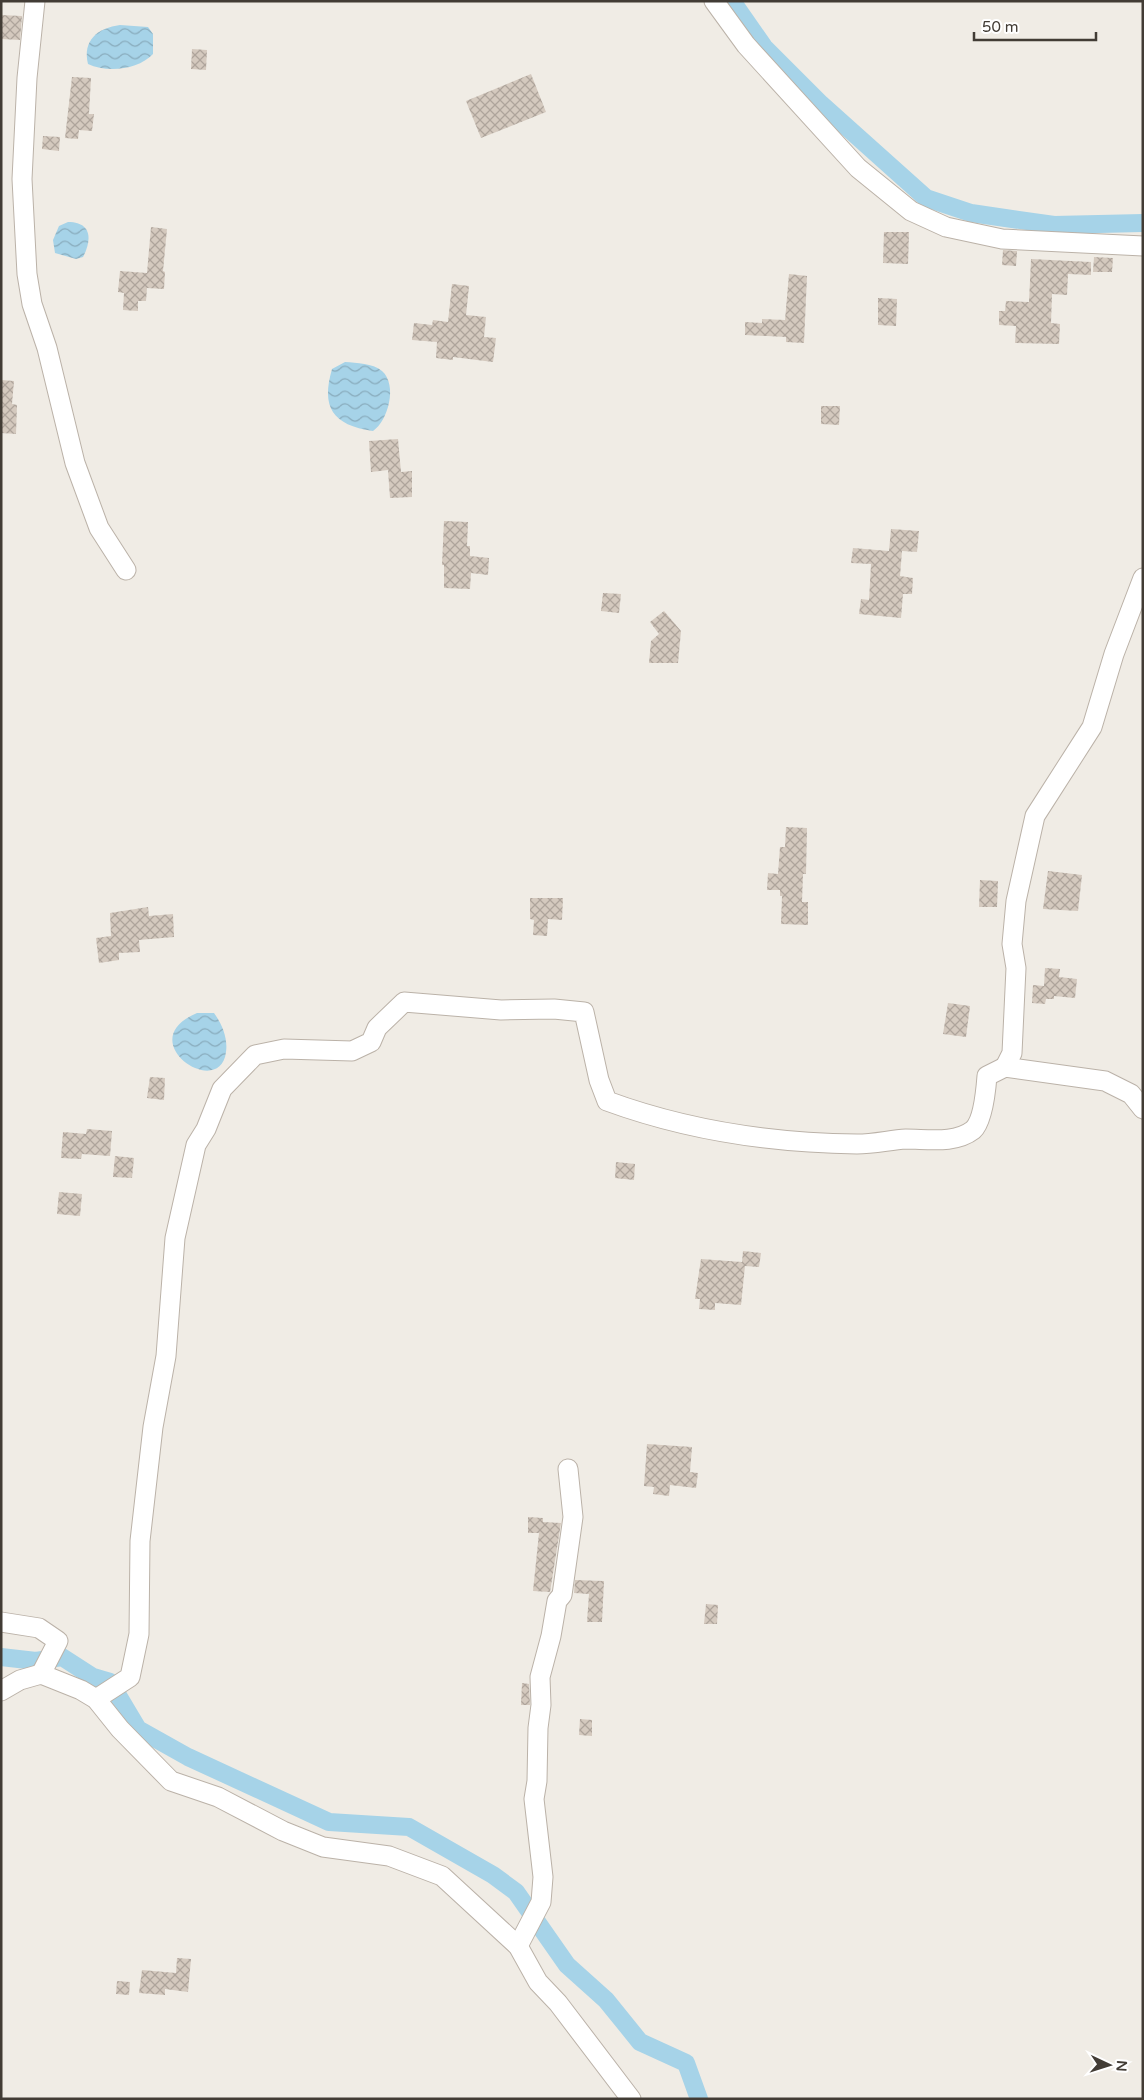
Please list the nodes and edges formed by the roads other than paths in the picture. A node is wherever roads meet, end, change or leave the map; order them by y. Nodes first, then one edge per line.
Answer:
1 (35, 1) edge
2 (714, 1) edge
3 (1143, 246) edge
4 (126, 570) dead end
5 (1143, 578) edge
6 (1005, 1067) junction
7 (1143, 1109) edge
8 (568, 1468) dead end
9 (1, 1622) edge
10 (41, 1674) junction
11 (1, 1691) edge
12 (96, 1700) junction
13 (521, 1942) junction
14 (631, 2099) edge

1 - 4 street
2 - 3 street
5 - 6 street
6 - 7 street
6 - 12 street
8 - 13 street
9 - 10 street
10 - 11 street
10 - 12 street
12 - 13 street
13 - 14 street

